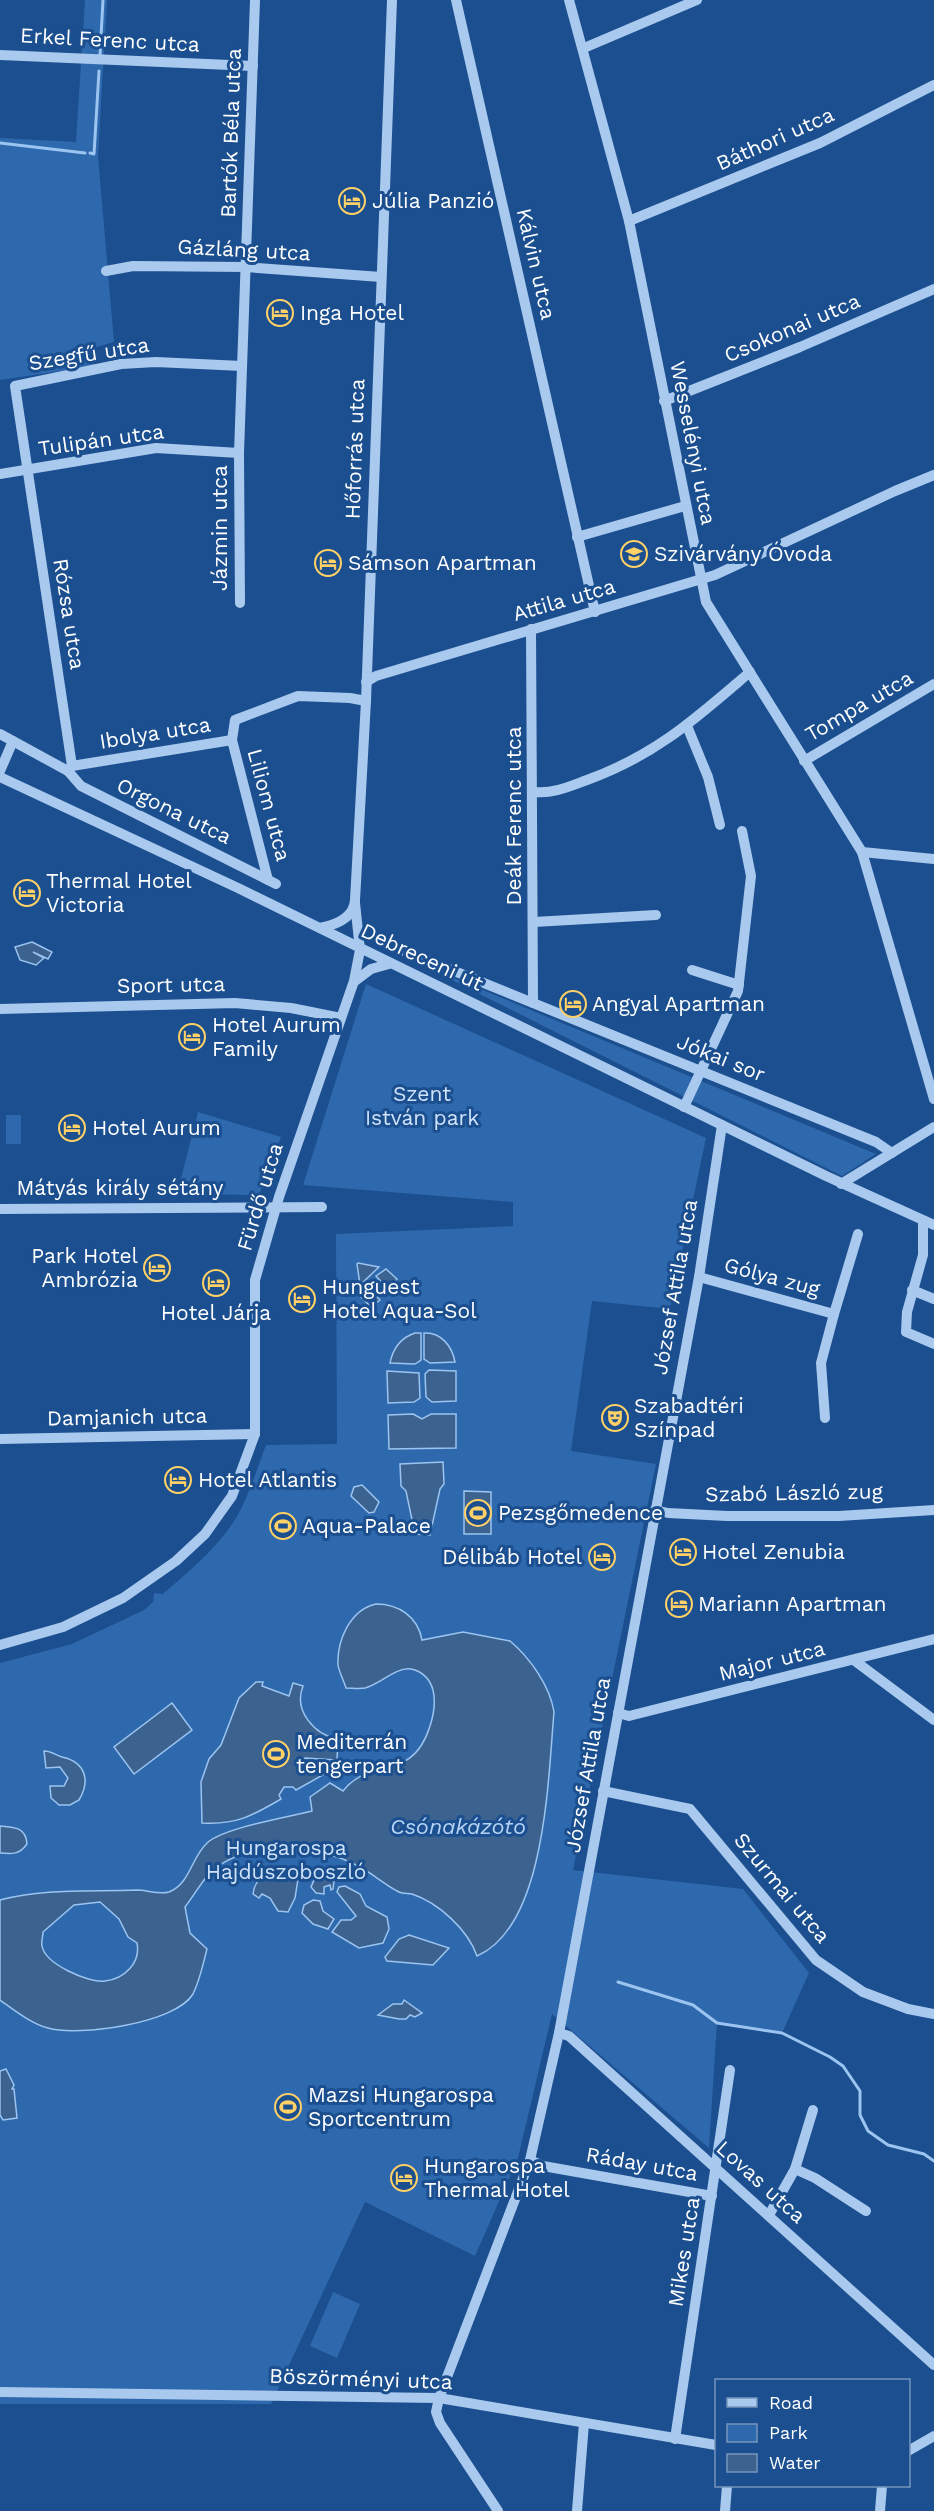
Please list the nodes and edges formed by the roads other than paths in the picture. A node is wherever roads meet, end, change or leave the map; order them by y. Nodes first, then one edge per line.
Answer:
1 (255, 0) edge
2 (456, 0) edge
3 (569, 0) edge
4 (697, 0) edge
5 (394, 1) edge
6 (584, 48) junction
7 (0, 55) edge
8 (253, 66) junction
9 (934, 85) edge
10 (629, 221) junction
11 (245, 267) junction
12 (106, 271) dead end
13 (381, 277) junction
14 (934, 289) edge
15 (242, 366) junction
16 (15, 386) joint
17 (664, 401) junction
18 (239, 453) junction
19 (27, 470) junction
20 (0, 474) edge
21 (934, 475) edge
22 (685, 506) junction
23 (577, 537) junction
24 (700, 580) junction
25 (240, 603) dead end
26 (595, 612) junction
27 (531, 629) junction
28 (750, 672) junction
29 (366, 682) junction
30 (934, 684) edge
31 (366, 701) junction
32 (687, 726) junction
33 (0, 735) edge
34 (232, 740) junction
35 (13, 741) junction
36 (804, 761) junction
37 (70, 769) junction
38 (0, 771) edge
39 (0, 777) edge
40 (534, 792) junction
41 (720, 825) dead end
42 (742, 831) dead end
43 (862, 852) junction
44 (934, 858) edge
45 (272, 882) joint
46 (355, 900) junction
47 (656, 915) dead end
48 (534, 922) junction
49 (320, 928) junction
50 (360, 950) junction
51 (400, 950) dead end
52 (389, 964) junction
53 (692, 970) dead end
54 (354, 981) junction
55 (739, 985) junction
56 (534, 1003) junction
57 (0, 1009) edge
58 (341, 1018) junction
59 (702, 1071) junction
60 (934, 1099) edge
61 (684, 1107) junction
62 (722, 1125) junction
63 (934, 1127) edge
64 (892, 1153) junction
65 (841, 1184) junction
66 (276, 1206) junction
67 (322, 1207) dead end
68 (0, 1209) edge
69 (923, 1221) junction
70 (934, 1225) edge
71 (858, 1234) dead end
72 (699, 1277) junction
73 (912, 1290) junction
74 (934, 1299) edge
75 (834, 1314) junction
76 (934, 1344) edge
77 (825, 1418) dead end
78 (255, 1434) junction
79 (0, 1439) edge
80 (655, 1510) junction
81 (934, 1510) edge
82 (934, 1639) edge
83 (0, 1644) edge
84 (855, 1661) junction
85 (618, 1713) junction
86 (934, 1720) edge
87 (603, 1791) junction
88 (934, 2014) edge
89 (559, 2033) junction
90 (730, 2070) dead end
91 (813, 2110) dead end
92 (530, 2160) junction
93 (716, 2168) junction
94 (795, 2169) junction
95 (712, 2196) junction
96 (866, 2211) dead end
97 (769, 2215) junction
98 (934, 2365) edge
99 (0, 2392) edge
100 (439, 2398) junction
101 (584, 2423) junction
102 (934, 2436) edge
103 (675, 2439) junction
104 (715, 2445) edge
105 (910, 2450) edge
106 (727, 2487) edge
107 (882, 2487) edge
108 (498, 2511) edge
109 (577, 2511) edge
110 (725, 2511) edge
111 (880, 2511) edge

1 - 8 street, Bartók Béla utca
2 - 23 street, Kálvin utca
3 - 6 street, Wesselényi utca
4 - 6 street
5 - 13 street, Hőforrás utca
6 - 10 street, Wesselényi utca
7 - 8 street, Erkel Ferenc utca
8 - 11 street, Bartók Béla utca
9 - 10 street, Báthori utca
10 - 17 street, Wesselényi utca
11 - 12 street, Gázláng utca
11 - 13 street, Gázláng utca
11 - 15 street
13 - 29 street, Hőforrás utca
14 - 17 street, Csokonai utca
15 - 16 street, Szegfű utca
15 - 18 street
16 - 19 street, Rózsa utca
17 - 22 street, Wesselényi utca
18 - 19 street, Tulipán utca
18 - 25 street, Jázmin utca
19 - 20 street, Tulipán utca
19 - 37 street, Rózsa utca
21 - 24 street, Attila utca
22 - 23 street
22 - 24 street, Wesselényi utca
23 - 26 street, Kálvin utca
24 - 26 street, Attila utca
24 - 28 street, Wesselényi utca
26 - 27 street, Attila utca
27 - 29 street, Attila utca
27 - 40 street, Deák Ferenc utca
28 - 32 street
28 - 36 street, Wesselényi utca
29 - 31 street, Hőforrás utca
30 - 36 street, Tompa utca
31 - 34 street, Ibolya utca
31 - 46 street, Hőforrás utca
32 - 40 street
32 - 41 street
33 - 35 street
34 - 37 street, Ibolya utca
34 - 45 street, Liliom utca
35 - 37 street
35 - 38 street
36 - 43 street, Wesselényi utca
37 - 45 street, Orgona utca
39 - 49 street, Debreceni út
40 - 48 street, Deák Ferenc utca
42 - 55 street
43 - 44 street
43 - 60 street, Wesselényi utca
46 - 49 street
46 - 50 street, Hőforrás utca
47 - 48 street
48 - 56 street, Deák Ferenc utca
49 - 50 street, Debreceni út
50 - 52 street, Debreceni út
50 - 54 street, Fürdő utca
51 - 56 street, Jókai sor
52 - 54 street
52 - 61 street, Debreceni út
53 - 55 street
54 - 58 street, Fürdő utca
55 - 59 street
56 - 59 street, Jókai sor
57 - 58 street, Sport utca
58 - 66 street, Fürdő utca
59 - 61 street
59 - 64 street, Jókai sor
61 - 62 street, Debreceni út
62 - 65 street, Debreceni út
62 - 72 street, József Attila utca
63 - 64 street
64 - 65 street
65 - 69 street, Debreceni út
66 - 67 street
66 - 68 street, Mátyás király sétány
66 - 78 street, Fürdő utca
69 - 70 street, Debreceni út
69 - 73 street
71 - 75 street, Gólya zug
72 - 75 street, Gólya zug
72 - 80 street, József Attila utca
73 - 74 street
73 - 76 street
75 - 77 street, Gólya zug
78 - 79 street, Damjanich utca
78 - 83 street
80 - 81 street, Szabó László zug
80 - 85 street, József Attila utca
82 - 84 street, Major utca
84 - 85 street, Major utca
84 - 86 street
85 - 87 street, József Attila utca
87 - 88 street, Szurmai utca
87 - 89 street, József Attila utca
89 - 92 street, József Attila utca
89 - 93 street, Lovas utca
90 - 93 street, Mikes utca
91 - 94 street
92 - 95 street, Ráday utca
92 - 100 street, József Attila utca
93 - 95 street, Mikes utca
93 - 97 street, Lovas utca
94 - 96 street
94 - 97 street
95 - 103 street, Mikes utca
97 - 98 street, Lovas utca
99 - 100 street, Böszörményi utca
100 - 101 street, Böszörményi utca
100 - 108 street
101 - 103 street, Böszörményi utca
101 - 109 street
102 - 105 street
103 - 104 street, Böszörményi utca
106 - 110 street
107 - 111 street

